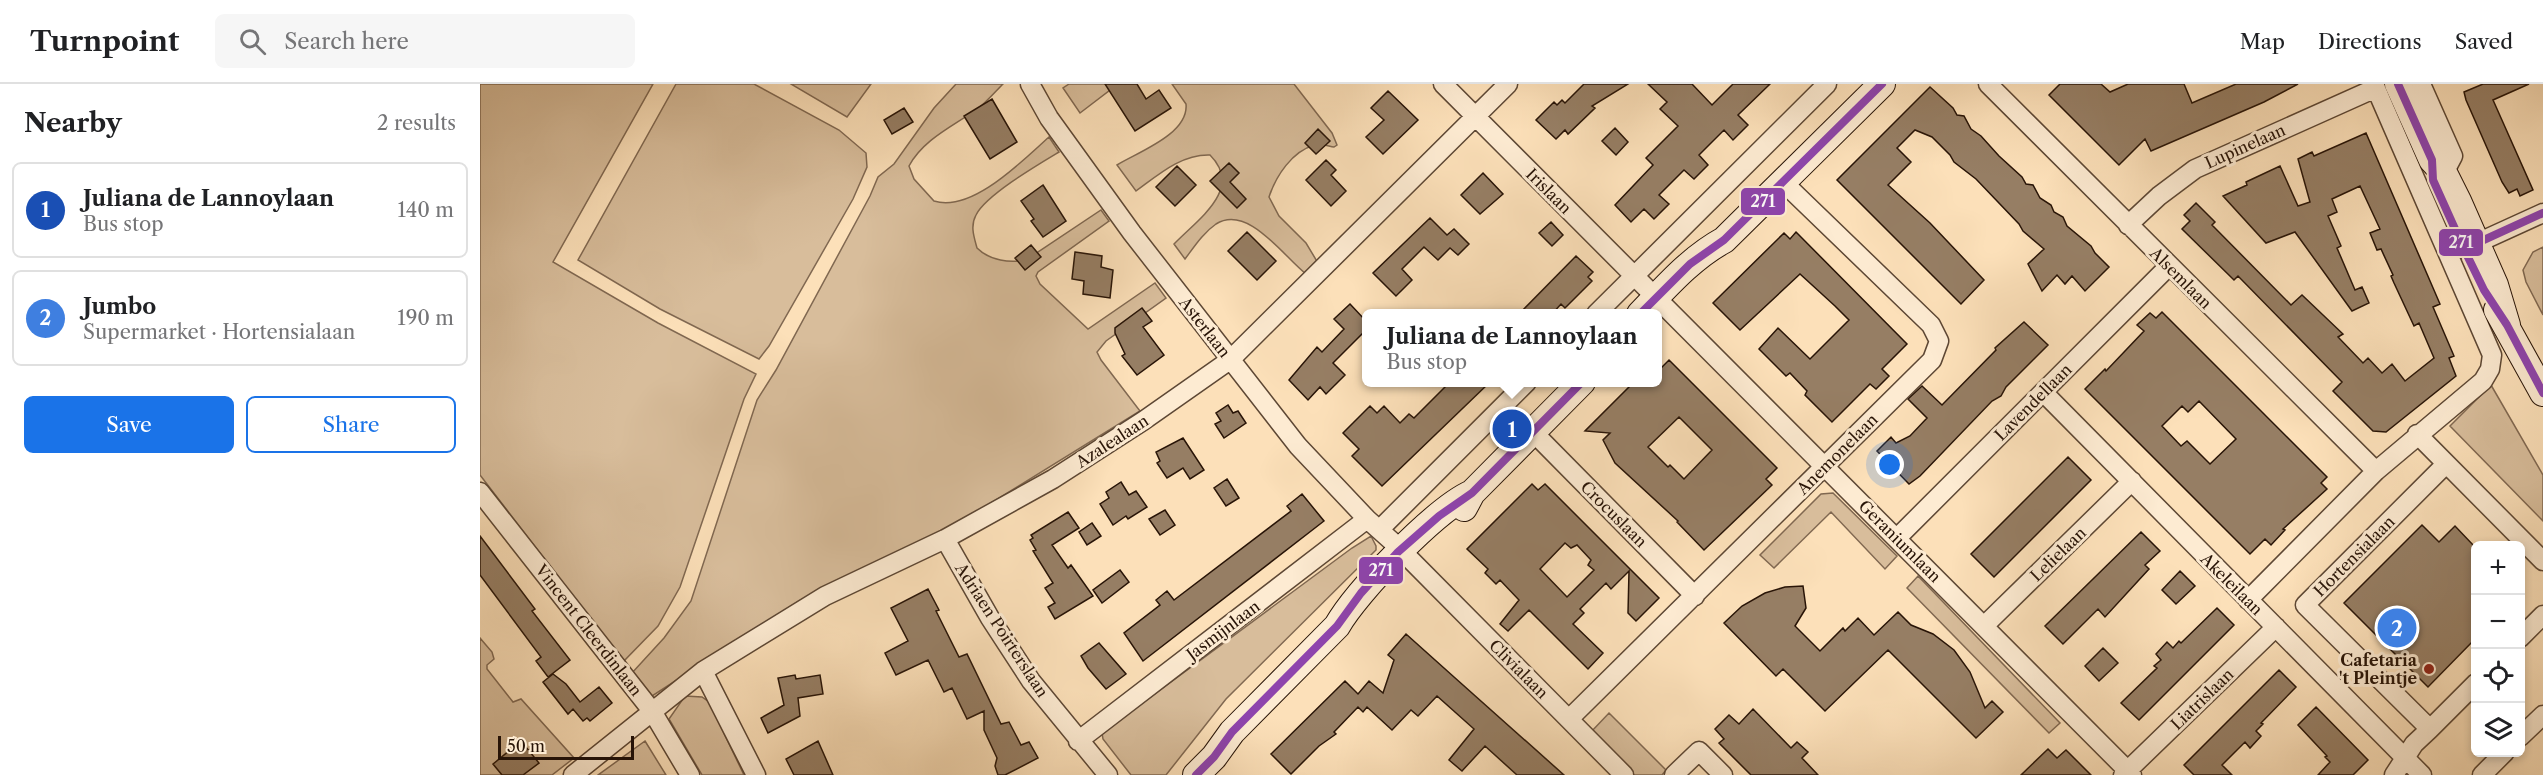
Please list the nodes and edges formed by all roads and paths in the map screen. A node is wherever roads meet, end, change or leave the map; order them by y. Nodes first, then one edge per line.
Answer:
1 (1030, 84) edge
2 (1443, 84) edge
3 (1508, 84) edge
4 (1827, 84) edge
5 (1882, 84) edge
6 (1988, 84) edge
7 (2421, 84) edge
8 (2383, 85) edge
9 (1475, 116) junction
10 (2438, 167) junction
11 (1783, 182) junction
12 (2543, 213) edge
13 (2128, 225) junction
14 (2470, 246) junction
15 (2169, 266) junction
16 (1634, 276) junction
17 (1601, 309) edge
18 (1655, 309) edge
19 (1662, 315) edge
20 (1230, 360) junction
21 (1522, 387) edge
22 (1577, 387) edge
23 (2043, 392) junction
24 (2543, 393) edge
25 (1533, 432) junction
26 (2417, 434) junction
27 (2446, 464) junction
28 (1825, 466) junction
29 (2376, 471) junction
30 (2132, 481) junction
31 (480, 492) edge
32 (1374, 524) junction
33 (1897, 538) junction
34 (945, 539) junction
35 (1408, 557) junction
36 (2543, 561) edge
37 (1695, 596) junction
38 (2248, 600) junction
39 (2543, 615) edge
40 (1984, 626) junction
41 (2276, 627) junction
42 (2525, 633) edge
43 (703, 671) junction
44 (2471, 687) edge
45 (652, 711) junction
46 (2543, 715) edge
47 (1569, 719) junction
48 (2430, 729) junction
49 (2525, 732) edge
50 (1078, 741) junction
51 (2501, 757) edge
52 (2406, 758) junction
53 (1206, 769) edge
54 (2128, 774) edge
55 (573, 775) edge
56 (690, 775) edge
57 (756, 775) edge
58 (1108, 775) edge
59 (1624, 775) edge
60 (1674, 775) edge
61 (1723, 775) edge
62 (2394, 775) edge
63 (2422, 775) edge
64 (2482, 775) edge

1 - 20 street, Asterlaan
2 - 9 street, Irislaan
3 - 9 street, Azalealaan
4 - 16 street
5 - 11 street
6 - 13 street, Alsemlaan
7 - 10 street
8 - 10 street
8 - 13 street, Lupinelaan
8 - 26 street
9 - 16 street, Irislaan
9 - 20 street, Azalealaan
10 - 14 street
11 - 18 street
11 - 28 street, Anemonelaan
12 - 14 street
13 - 15 street, Alsemlaan
14 - 24 street
15 - 23 street, Lavendellaan
15 - 29 street, Alsemlaan
16 - 17 street
16 - 18 street, Irislaan
19 - 28 street, Geraniumlaan
20 - 32 street, Asterlaan
20 - 34 street, Azalealaan
21 - 32 street, Jasmijnlaan
22 - 25 street
23 - 30 street, Akeleilaan
23 - 33 street, Lavendellaan
25 - 35 street
25 - 37 street, Crocuslaan
26 - 27 street
26 - 29 street
27 - 36 street
27 - 48 street, Hortensialaan
28 - 33 street, Geraniumlaan
28 - 37 street, Anemonelaan
29 - 38 street
30 - 38 street, Akeleilaan
30 - 40 street, Lelielaan
31 - 45 street, Vincent Cleerdinlaan
32 - 35 street, Asterlaan
32 - 50 street, Jasmijnlaan
33 - 40 street, Geraniumlaan
34 - 43 street, Azalealaan
34 - 50 street, Adriaen Poirterslaan
35 - 47 street, Clivialaan
35 - 53 street
37 - 47 street, Anemonelaan
38 - 41 street, Akeleilaan
39 - 42 street
40 - 54 street, Geraniumlaan
41 - 52 street, Akeleilaan
41 - 54 street, Liatrislaan
43 - 45 street, Azalealaan
43 - 57 street
44 - 48 street
45 - 55 street, Azalealaan
45 - 56 street, Vincent Cleerdinlaan
46 - 49 street
47 - 59 street, Clivialaan
48 - 52 street
50 - 58 street, Adriaen Poirterslaan
51 - 64 street
52 - 62 street
52 - 63 street, Akeleilaan
60 - 61 street

